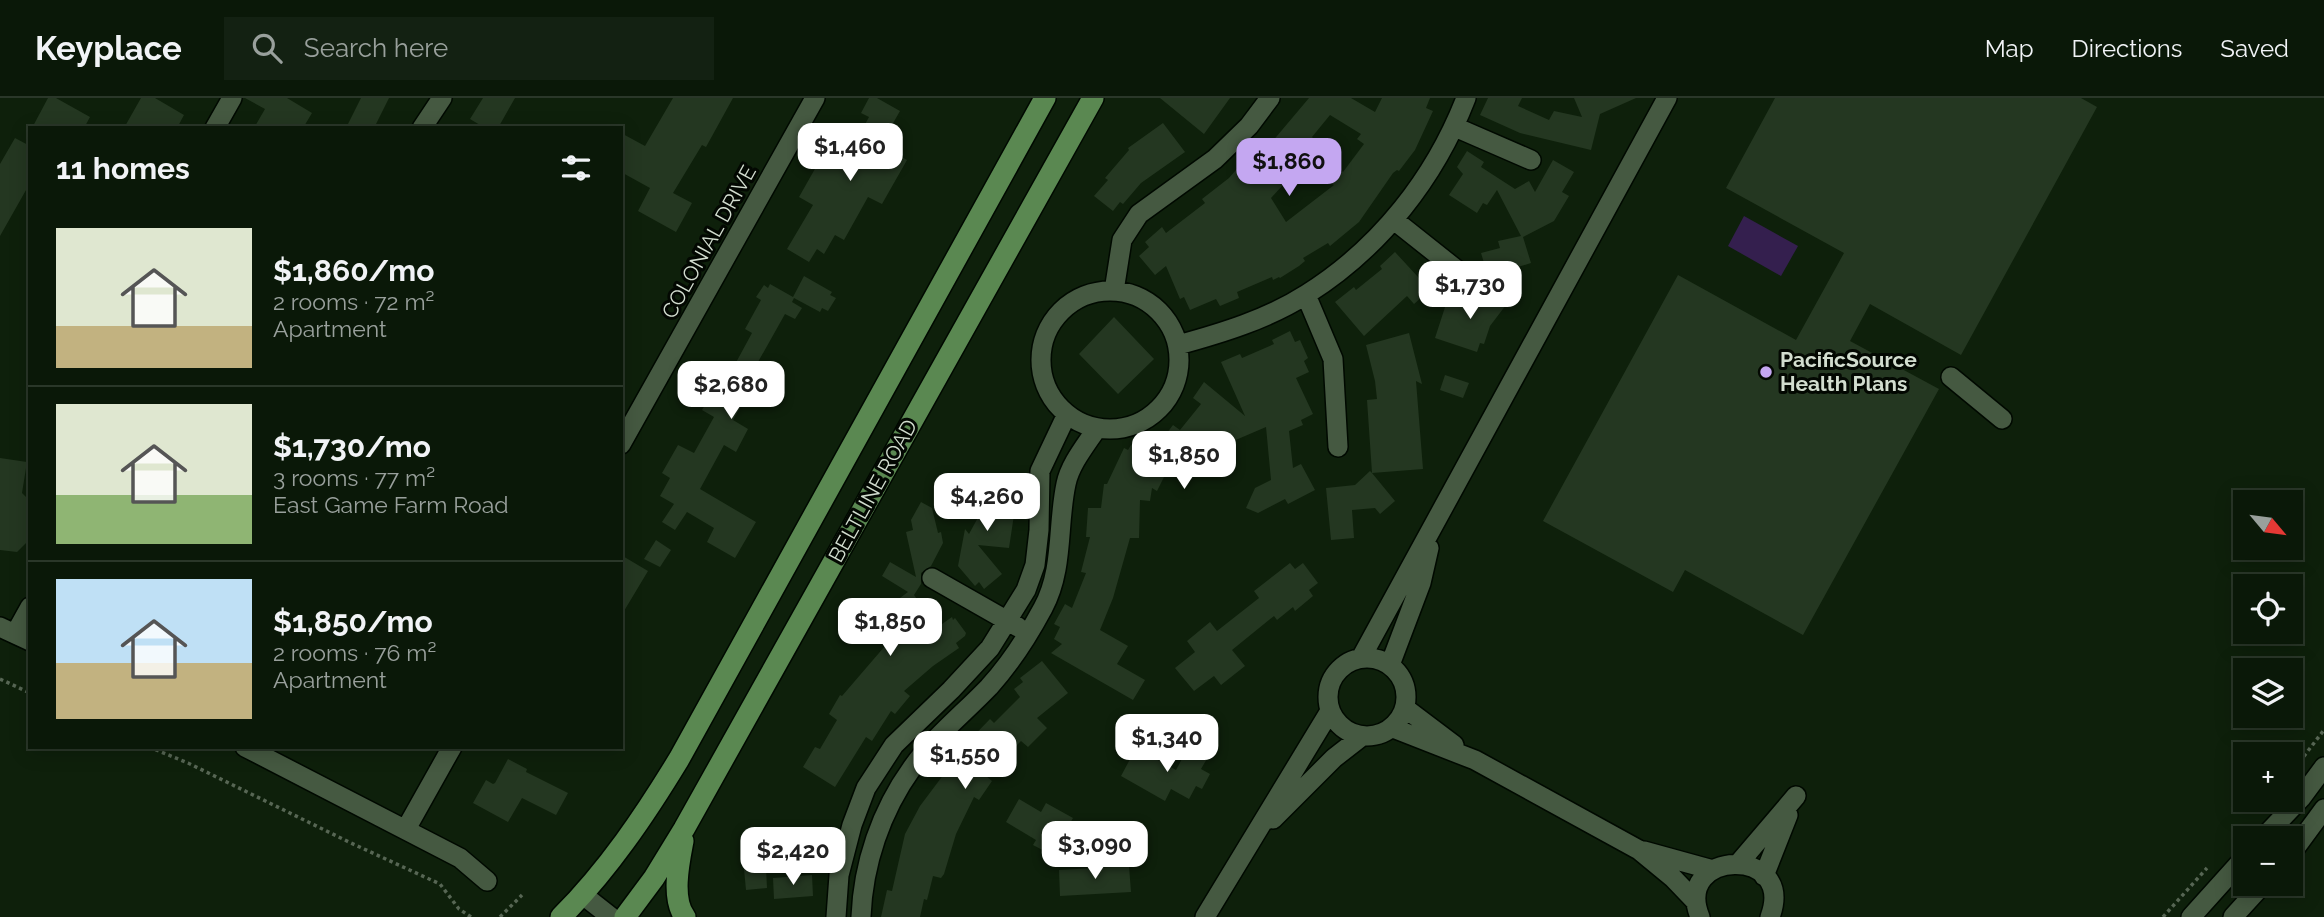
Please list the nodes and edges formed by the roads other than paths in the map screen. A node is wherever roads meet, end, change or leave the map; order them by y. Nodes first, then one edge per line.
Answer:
1 (232, 98) edge
2 (442, 98) edge
3 (815, 98) edge
4 (1045, 98) edge
5 (1093, 98) edge
6 (1270, 98) edge
7 (1466, 98) edge
8 (1667, 98) edge
9 (216, 126) edge
10 (423, 126) edge
11 (1455, 127) junction
12 (1531, 160) dead end
13 (1394, 220) junction
14 (1462, 274) dead end
15 (1114, 291) junction
16 (1306, 295) junction
17 (1178, 345) junction
18 (1951, 377) dead end
19 (1067, 414) junction
20 (2002, 419) dead end
21 (1097, 428) junction
22 (623, 440) edge
23 (1338, 447) dead end
24 (1433, 526) junction
25 (932, 578) dead end
26 (28, 611) edge
27 (1008, 620) junction
28 (1028, 633) junction
29 (15, 634) edge
30 (1361, 659) junction
31 (1390, 665) junction
32 (1405, 708) junction
33 (1330, 711) junction
34 (1393, 728) junction
35 (1361, 737) junction
36 (249, 749) edge
37 (451, 749) edge
38 (1475, 760) junction
39 (2324, 767) edge
40 (2324, 809) edge
41 (2274, 826) edge
42 (406, 829) junction
43 (684, 829) junction
44 (2303, 838) edge
45 (1250, 842) junction
46 (1639, 850) junction
47 (1739, 863) junction
48 (1713, 870) junction
49 (2233, 870) edge
50 (1764, 876) junction
51 (487, 881) dead end
52 (583, 895) junction
53 (2252, 896) edge
54 (1698, 909) edge
55 (1776, 914) edge
56 (561, 917) edge
57 (611, 917) edge
58 (625, 917) edge
59 (685, 917) edge
60 (836, 917) edge
61 (861, 917) edge
62 (1205, 917) edge
63 (2191, 917) edge
64 (2232, 917) edge

1 - 9 street
2 - 10 street
3 - 22 street, COLONIAL DRIVE
4 - 52 main road, BELTLINE ROAD
5 - 43 main road, BELTLINE ROAD
6 - 15 street
7 - 11 street
8 - 24 street
11 - 12 street
11 - 13 street
13 - 14 street
13 - 16 street
15 - 17 street
15 - 19 street
16 - 17 street
16 - 23 street
17 - 21 street
18 - 20 street
19 - 21 street
19 - 27 street
21 - 28 street
24 - 30 street
24 - 31 street
25 - 27 street
26 - 29 street
27 - 28 street
27 - 60 street
28 - 61 street
30 - 31 street
30 - 33 street
31 - 32 street
32 - 34 street
32 - 38 street
33 - 35 street
33 - 45 street
34 - 35 street
34 - 38 street
35 - 45 street
36 - 42 street
37 - 42 street
38 - 46 street
39 - 41 street
40 - 44 street
42 - 51 street
43 - 58 main road, BELTLINE ROAD
43 - 59 main road
45 - 62 street
46 - 48 street
46 - 54 street
47 - 48 street
47 - 50 street
47 - 50 street
48 - 54 street
49 - 63 street
50 - 55 street
52 - 56 main road, BELTLINE ROAD
52 - 57 street
53 - 64 street

